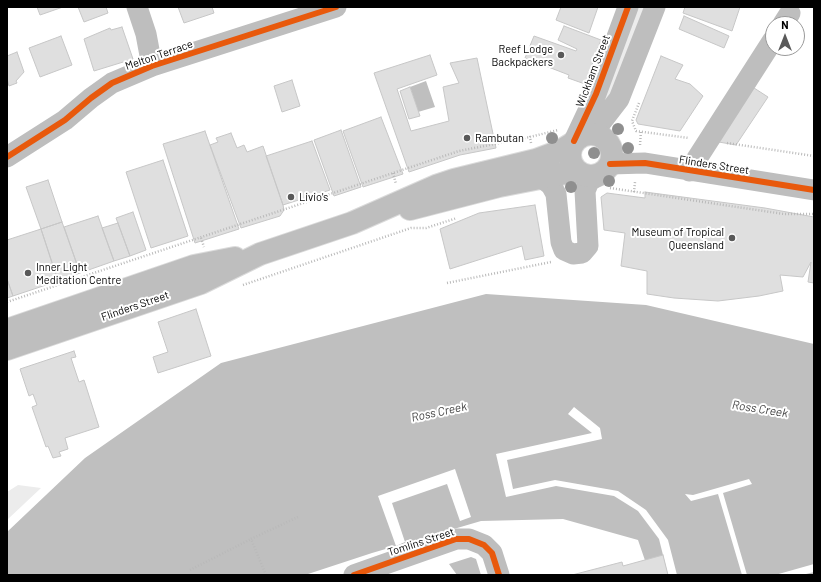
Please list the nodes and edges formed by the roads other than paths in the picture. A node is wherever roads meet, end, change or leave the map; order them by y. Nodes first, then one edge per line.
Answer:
1 (137, 7) edge
2 (336, 7) edge
3 (628, 7) edge
4 (655, 7) edge
5 (765, 52) edge
6 (152, 66) junction
7 (580, 139) junction
8 (7, 156) edge
9 (576, 171) junction
10 (689, 171) junction
11 (598, 177) junction
12 (542, 178) junction
13 (814, 190) edge
14 (352, 223) junction
15 (260, 254) junction
16 (7, 330) edge
17 (7, 349) edge
18 (354, 575) edge
19 (499, 575) edge

1 - 6 street
2 - 6 street, Melton Terrace
3 - 7 street, Wickham Street
4 - 7 street
5 - 10 street
6 - 8 street, Melton Terrace
7 - 9 main road
7 - 11 main road
7 - 14 main road, Flinders Street
9 - 11 main road
9 - 12 main road, Flinders Street
10 - 11 street, Flinders Street
10 - 13 street, Flinders Street
11 - 12 street
12 - 14 main road, Flinders Street
14 - 15 main road, Flinders Street
15 - 16 main road, Flinders Street
15 - 17 main road, Flinders Street
18 - 19 street, Tomlins Street

